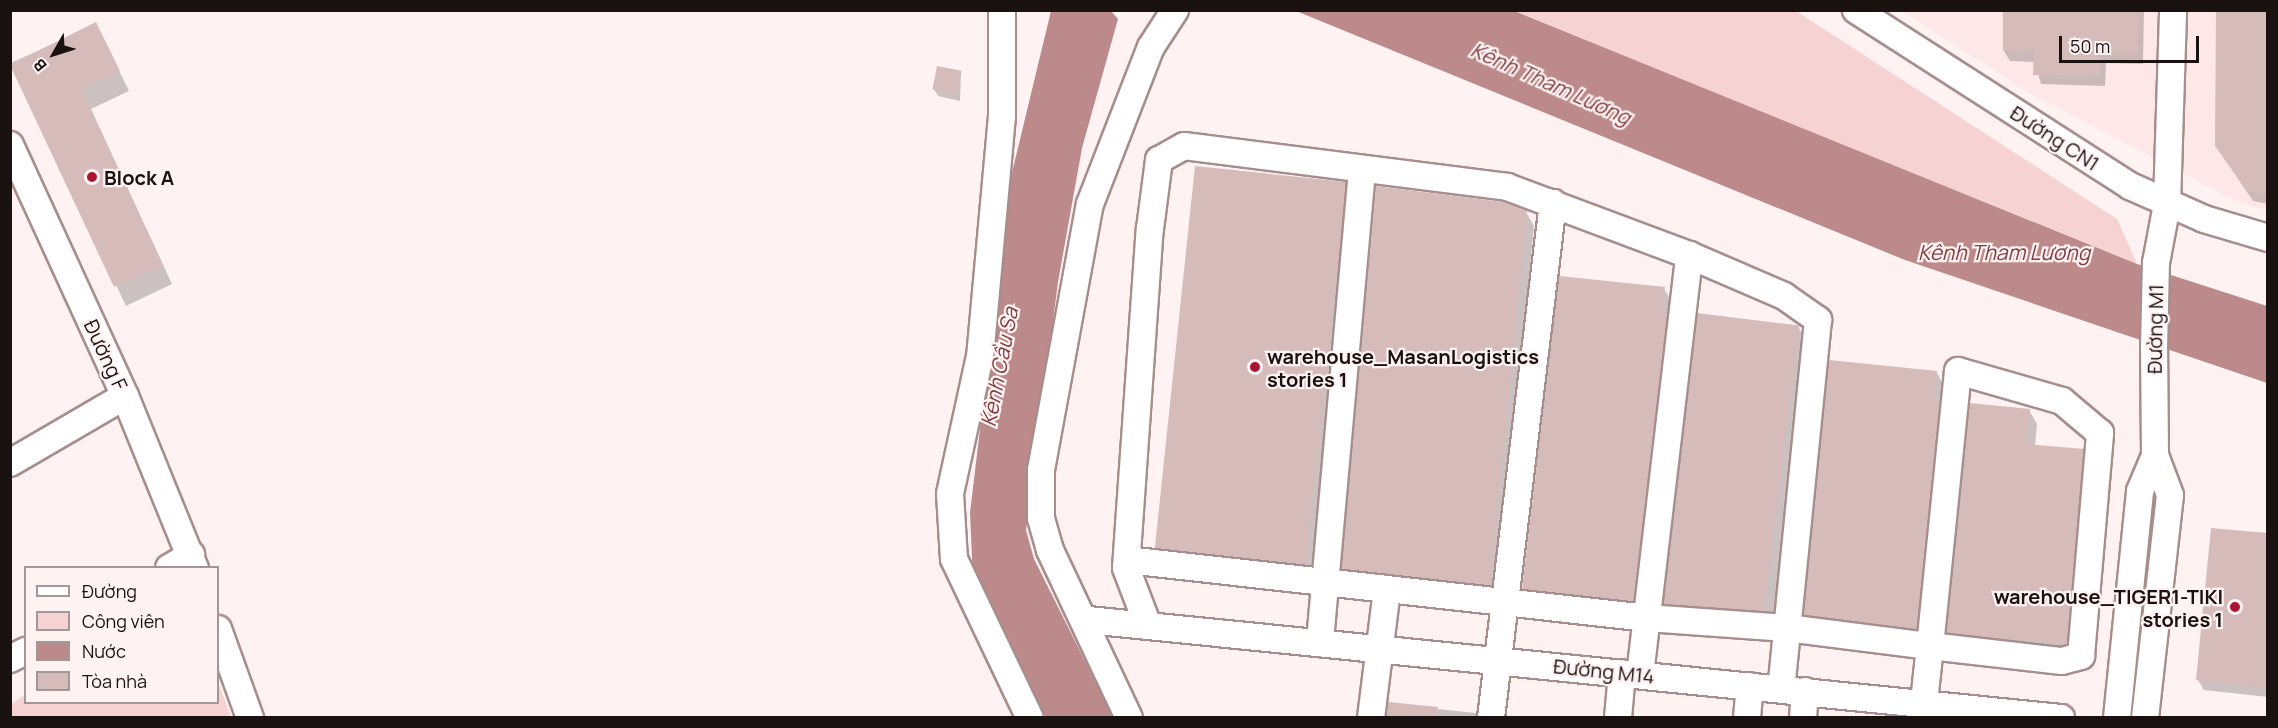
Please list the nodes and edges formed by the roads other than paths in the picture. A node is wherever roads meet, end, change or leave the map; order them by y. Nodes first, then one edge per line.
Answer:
1 (1002, 10) edge
2 (1175, 10) edge
3 (1856, 10) edge
4 (2173, 10) edge
5 (14, 160) edge
6 (1362, 170) junction
7 (1553, 203) junction
8 (2167, 204) junction
9 (2268, 238) edge
10 (1689, 255) junction
11 (125, 396) junction
12 (2155, 455) junction
13 (10, 463) edge
14 (1127, 560) junction
15 (185, 563) edge
16 (1325, 583) junction
17 (1387, 589) junction
18 (1504, 600) junction
19 (1647, 618) junction
20 (1088, 620) junction
21 (1147, 623) junction
22 (1787, 628) junction
23 (219, 632) edge
24 (1320, 641) junction
25 (1930, 646) junction
26 (1379, 647) junction
27 (24, 652) edge
28 (10, 659) edge
29 (1496, 660) junction
30 (1631, 674) junction
31 (1750, 686) junction
32 (1793, 690) junction
33 (1924, 703) junction
34 (250, 717) edge
35 (1030, 717) edge
36 (1129, 717) edge
37 (1371, 717) edge
38 (1491, 717) edge
39 (1618, 717) edge
40 (1747, 717) edge
41 (1803, 717) edge
42 (2061, 717) edge
43 (2117, 717) edge
44 (2145, 717) edge

1 - 35 street
2 - 20 street
3 - 8 street, Đường CN1
4 - 8 street, Đường M1
5 - 11 street, Đường F
6 - 7 street
6 - 14 street
6 - 16 street
7 - 10 street
7 - 18 street
8 - 9 street, Đường CN1
8 - 12 street, Đường M1
10 - 19 street
10 - 22 street
11 - 13 street
11 - 15 street, Đường F
12 - 43 street, Đường M1
12 - 44 street, Đường M1
14 - 16 street
14 - 21 street
16 - 17 street
16 - 24 street
17 - 18 street
17 - 26 street
18 - 19 street
18 - 29 street
19 - 22 street
19 - 30 street
20 - 21 street, Đường M14
20 - 36 street
21 - 24 street, Đường M14
22 - 25 street
22 - 32 street
23 - 34 street
24 - 26 street, Đường M14
25 - 25 street
25 - 33 street
26 - 29 street, Đường M14
26 - 37 street
27 - 28 street
29 - 30 street, Đường M14
29 - 38 street
30 - 31 street, Đường M14
30 - 39 street
31 - 32 street, Đường M14
31 - 40 street
32 - 33 street, Đường M14
32 - 41 street
33 - 42 street, Đường M14

